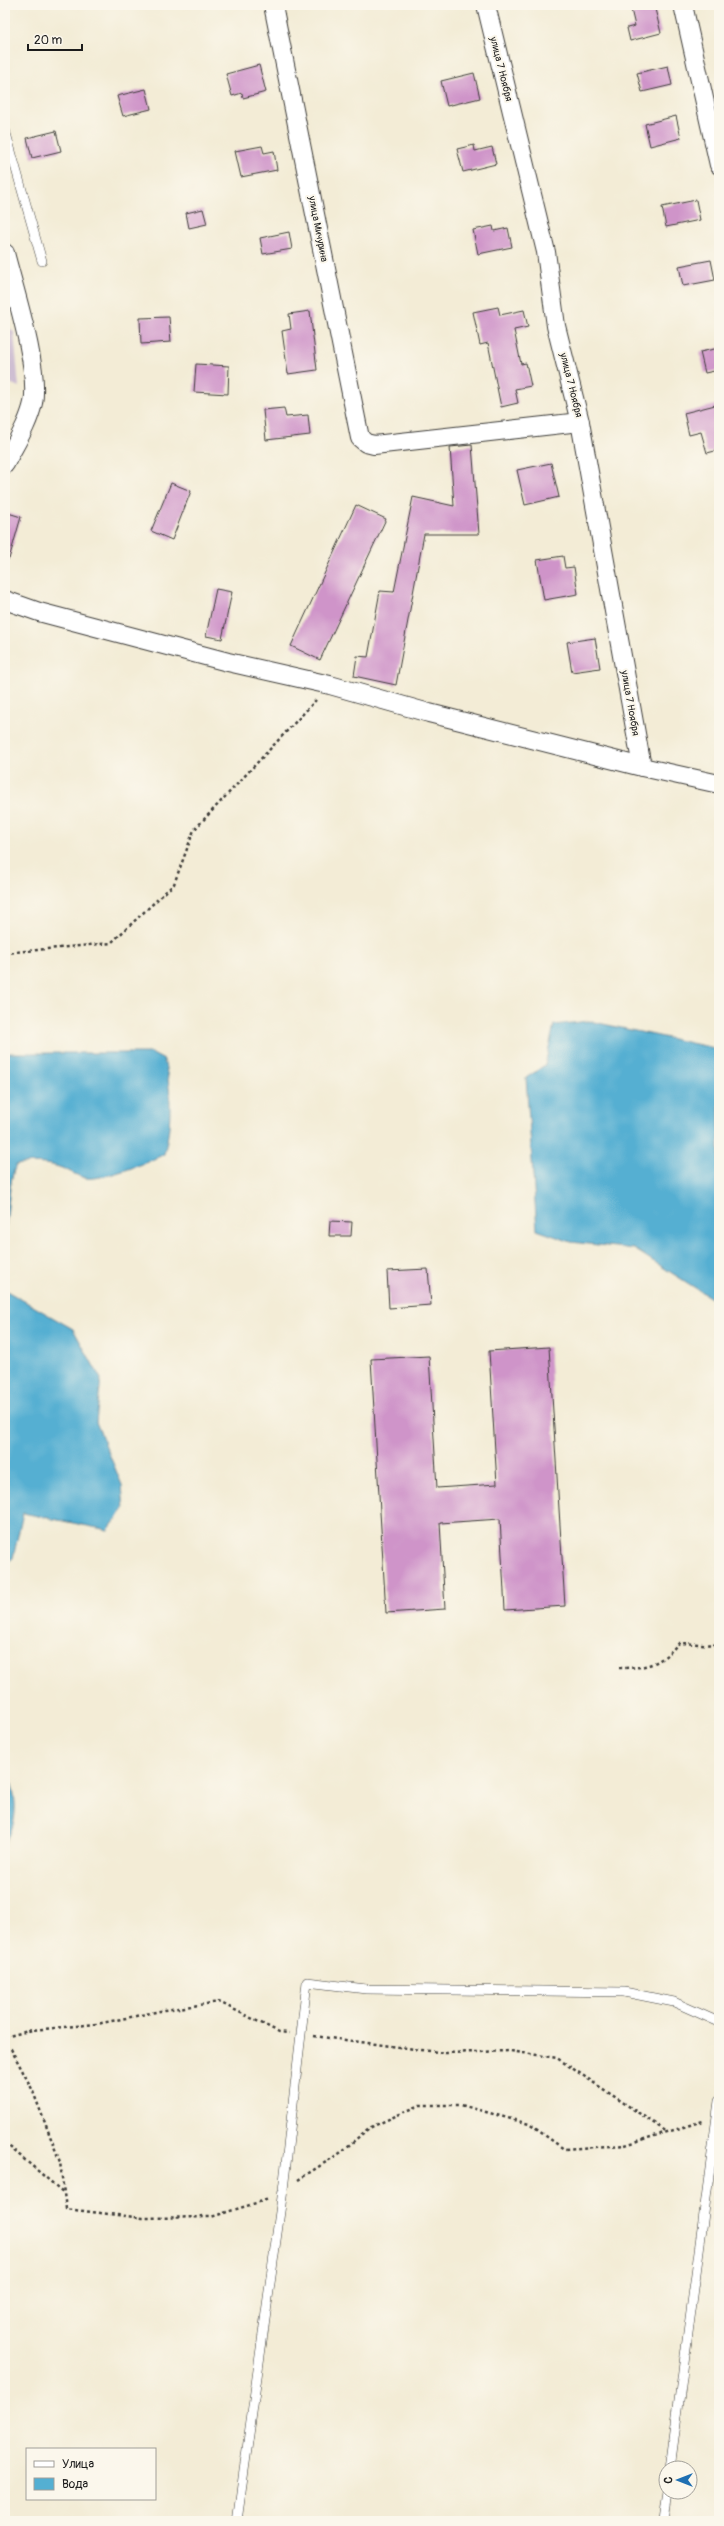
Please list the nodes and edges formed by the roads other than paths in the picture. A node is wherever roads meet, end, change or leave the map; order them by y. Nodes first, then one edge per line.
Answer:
1 (273, 5) edge
2 (486, 5) edge
3 (683, 5) edge
4 (5, 130) edge
5 (719, 165) edge
6 (5, 253) edge
7 (42, 261) dead end
8 (580, 422) junction
9 (5, 464) edge
10 (5, 600) edge
11 (642, 767) junction
12 (719, 784) edge
13 (719, 2022) edge
14 (719, 2105) edge
15 (671, 2460) edge
16 (666, 2500) edge
17 (237, 2521) edge
18 (663, 2521) edge

1 - 8 street, улица Мичурина
2 - 8 street, улица 7 Ноября
3 - 5 street
4 - 7 lane
6 - 9 street
8 - 11 street, улица 7 Ноября
10 - 11 street
11 - 12 street
13 - 17 lane
14 - 15 lane
16 - 18 lane

